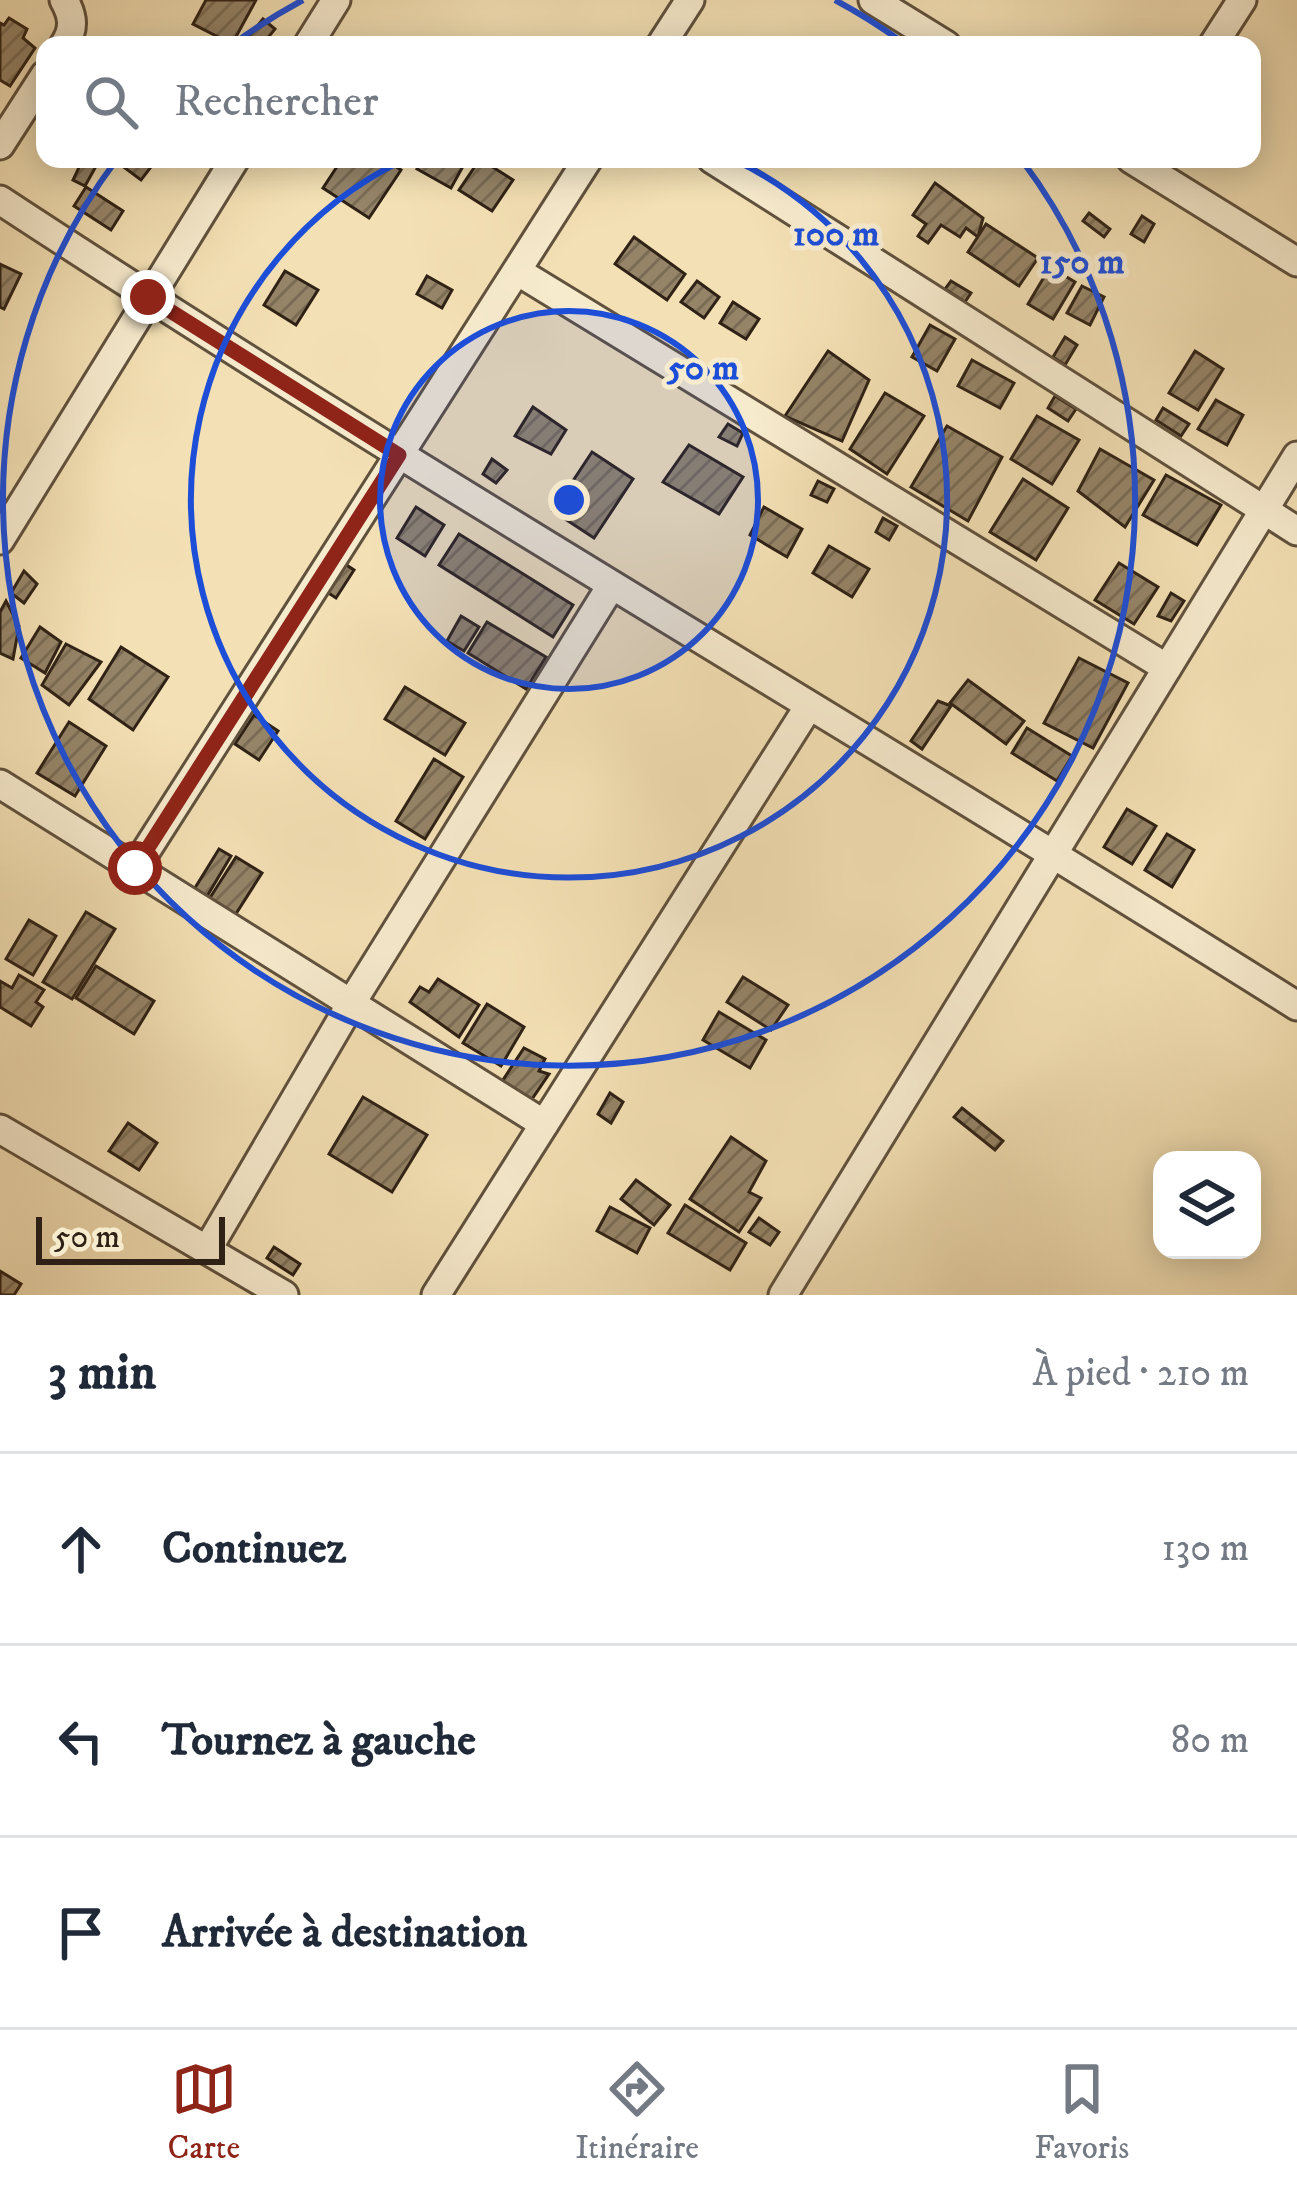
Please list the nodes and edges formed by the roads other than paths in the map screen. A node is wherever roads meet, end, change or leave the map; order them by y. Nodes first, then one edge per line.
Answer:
1 (64, 0) edge
2 (336, 0) edge
3 (690, 0) edge
4 (873, 0) edge
5 (1242, 0) edge
6 (69, 36) edge
7 (314, 36) edge
8 (667, 36) edge
9 (931, 36) edge
10 (1220, 36) edge
11 (36, 89) edge
12 (0, 145) edge
13 (230, 168) edge
14 (582, 168) edge
15 (726, 168) edge
16 (1149, 168) edge
17 (0, 200) edge
18 (1297, 262) edge
19 (517, 271) junction
20 (148, 297) junction
21 (399, 455) junction
22 (1297, 456) edge
23 (1264, 510) junction
24 (1297, 531) edge
25 (0, 540) edge
26 (610, 586) junction
27 (1167, 668) junction
28 (809, 706) junction
29 (0, 784) edge
30 (1054, 853) junction
31 (135, 868) junction
32 (352, 1002) junction
33 (1297, 1006) edge
34 (544, 1124) junction
35 (0, 1129) edge
36 (207, 1250) junction
37 (790, 1292) edge
38 (276, 1293) edge
39 (436, 1295) edge

1 - 6 street
2 - 7 street
3 - 8 street
4 - 9 street
5 - 10 street
11 - 12 street
13 - 20 street
14 - 19 street
15 - 23 street
16 - 18 street
17 - 20 street
19 - 21 street
19 - 27 street
20 - 21 street
20 - 25 street
21 - 26 street
21 - 31 street
22 - 23 street
23 - 24 street
23 - 27 street
26 - 28 street
26 - 32 street
27 - 30 street
28 - 30 street
28 - 34 street
29 - 31 street
30 - 33 street
30 - 37 street
31 - 32 street
32 - 34 street
32 - 36 street
34 - 39 street
35 - 36 street
36 - 38 street

